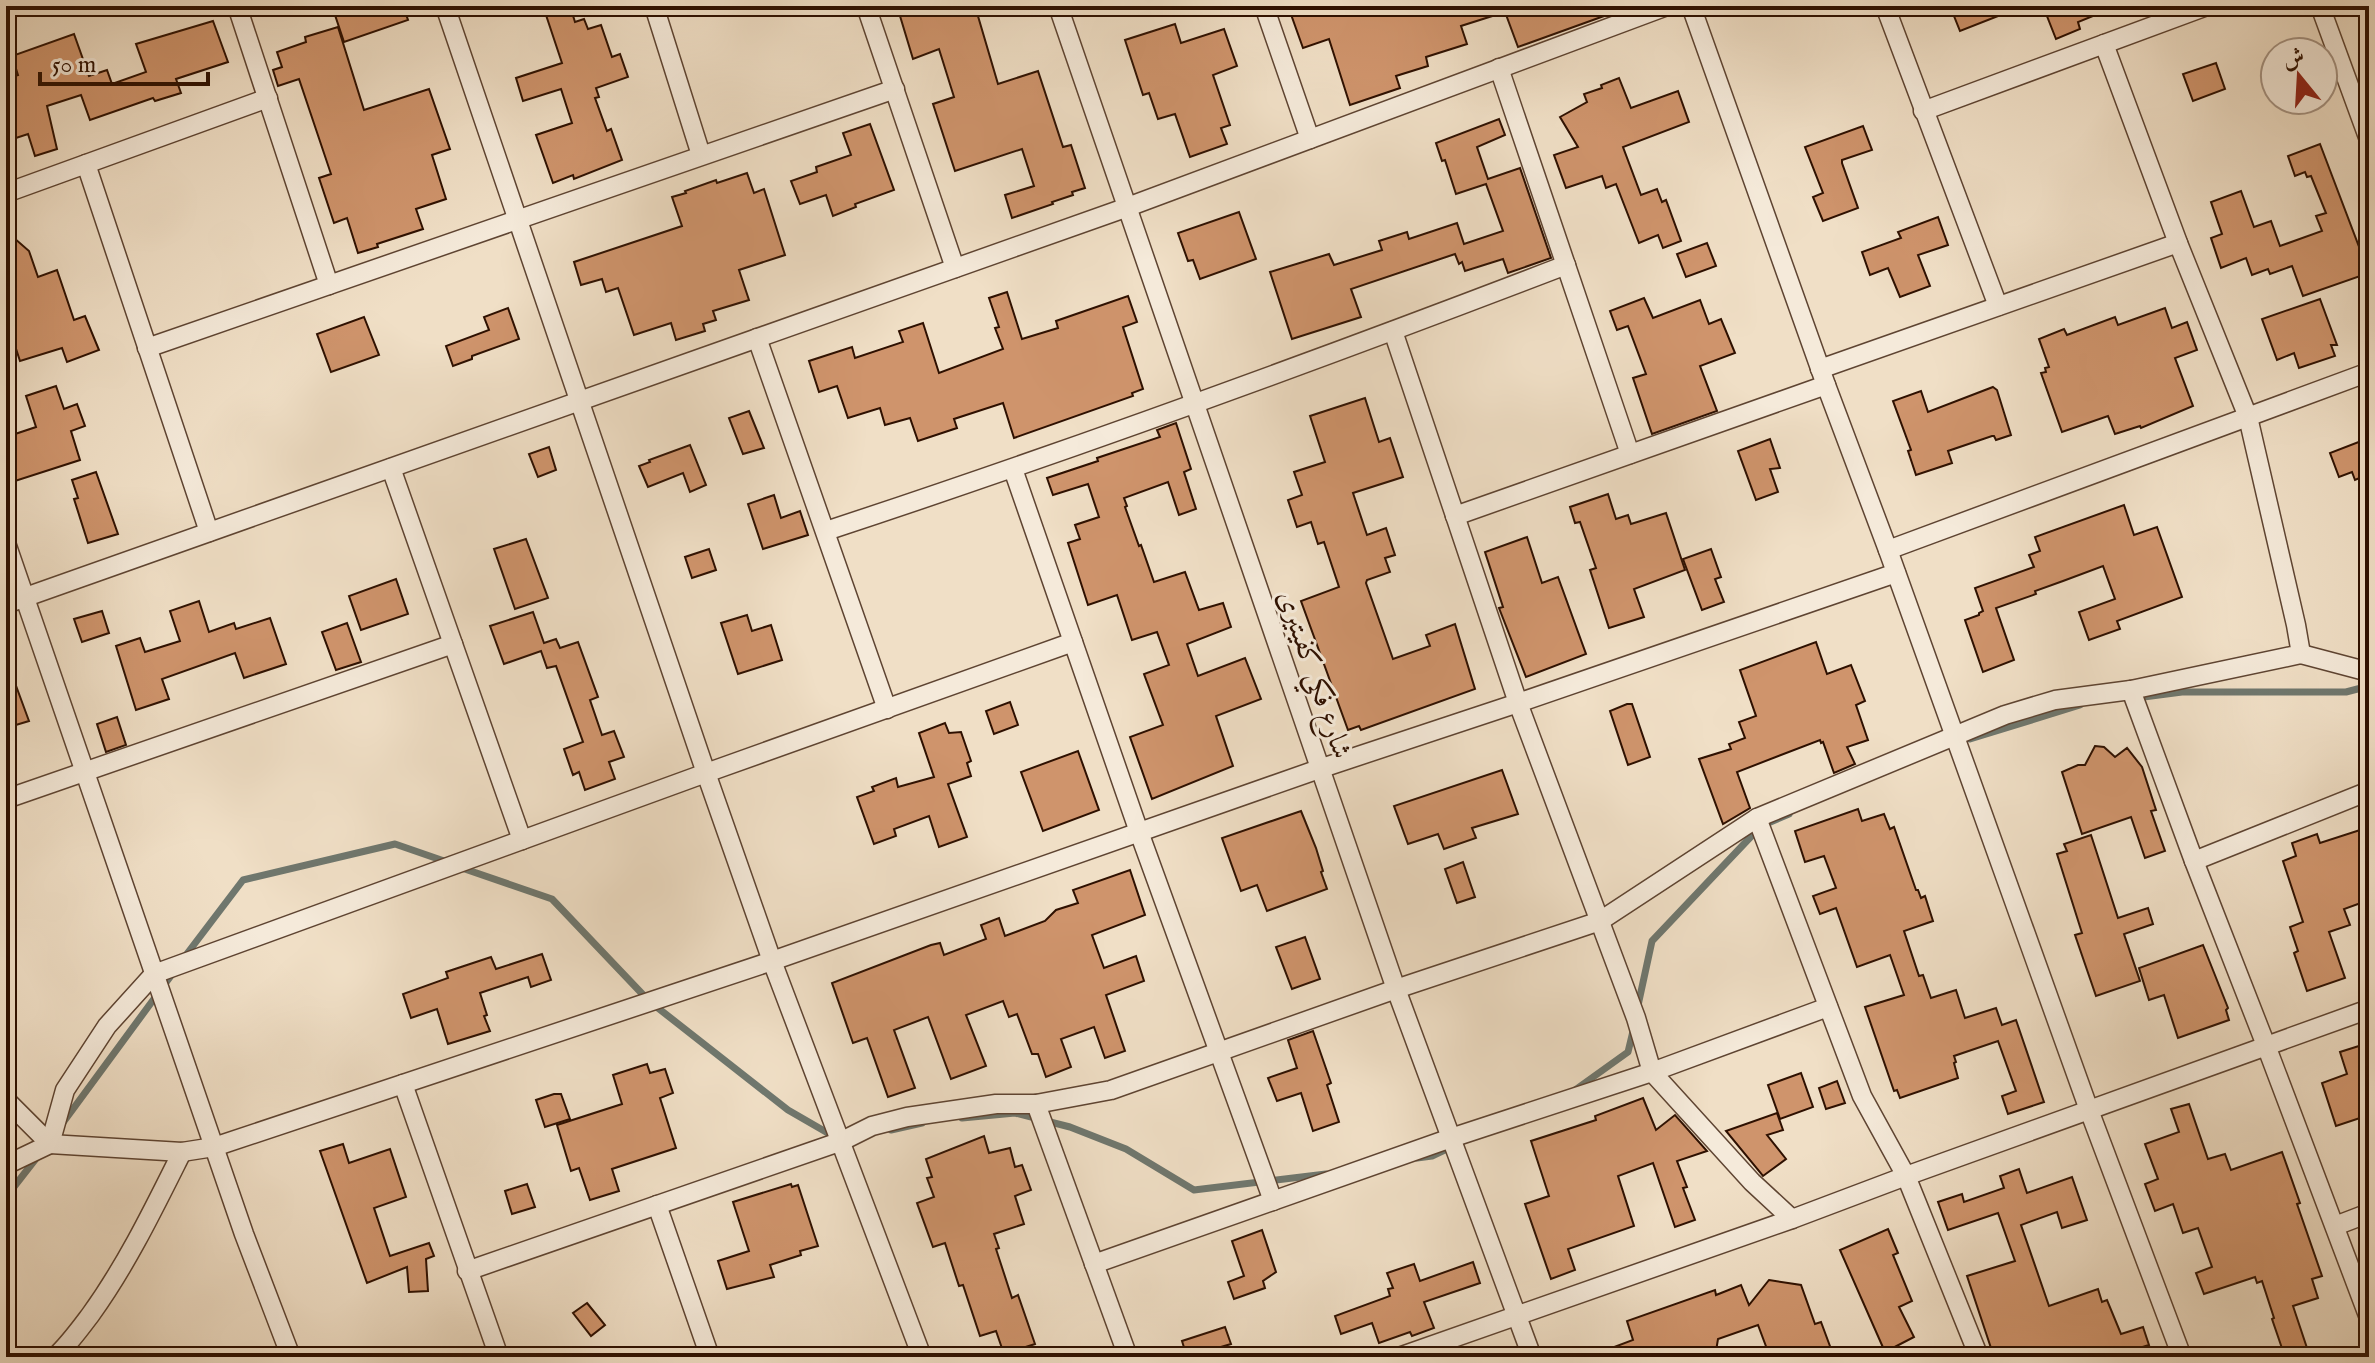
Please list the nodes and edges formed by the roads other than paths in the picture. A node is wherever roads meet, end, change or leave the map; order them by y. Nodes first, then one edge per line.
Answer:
1 (237, 6) edge
2 (445, 6) edge
3 (654, 6) edge
4 (866, 6) edge
5 (1058, 6) edge
6 (1264, 6) edge
7 (1667, 6) edge
8 (1691, 6) edge
9 (1885, 6) edge
10 (2207, 6) edge
11 (2320, 6) edge
12 (2104, 44) junction
13 (1499, 68) junction
14 (895, 89) junction
15 (268, 98) junction
16 (1923, 111) junction
17 (1310, 139) junction
18 (2369, 140) edge
19 (701, 155) junction
20 (86, 164) junction
21 (6, 193) edge
22 (1125, 208) junction
23 (518, 220) junction
24 (2178, 243) junction
25 (1566, 265) junction
26 (955, 268) junction
27 (329, 285) junction
28 (1998, 306) junction
29 (1393, 331) junction
30 (757, 338) junction
31 (147, 348) junction
32 (2369, 372) edge
33 (1823, 377) junction
34 (580, 401) junction
35 (1193, 403) junction
36 (2248, 417) junction
37 (1630, 454) junction
38 (391, 468) junction
39 (1013, 469) junction
40 (1455, 516) junction
41 (826, 531) junction
42 (209, 532) junction
43 (6, 543) edge
44 (1888, 550) junction
45 (1896, 573) junction
46 (25, 598) junction
47 (6, 604) edge
48 (1073, 642) junction
49 (453, 644) junction
50 (2301, 654) junction
51 (2369, 672) edge
52 (2131, 690) junction
53 (1518, 703) junction
54 (887, 709) junction
55 (1955, 736) junction
56 (1319, 769) junction
57 (85, 772) junction
58 (706, 773) junction
59 (2369, 791) edge
60 (6, 799) edge
61 (1757, 818) junction
62 (1139, 832) junction
63 (522, 840) junction
64 (2194, 861) junction
65 (1600, 921) junction
66 (772, 961) junction
67 (154, 974) junction
68 (1396, 989) junction
69 (1828, 1007) junction
70 (2369, 1009) edge
71 (2267, 1048) junction
72 (1218, 1052) junction
73 (1652, 1072) junction
74 (403, 1084) junction
75 (6, 1100) edge
76 (1036, 1104) junction
77 (2089, 1110) junction
78 (1451, 1138) junction
79 (842, 1141) junction
80 (50, 1144) junction
81 (214, 1147) junction
82 (182, 1152) junction
83 (6, 1165) edge
84 (1906, 1176) junction
85 (1273, 1201) junction
86 (657, 1205) junction
87 (2369, 1213) edge
88 (1792, 1219) junction
89 (2335, 1226) junction
90 (1094, 1264) junction
91 (467, 1271) junction
92 (1516, 1316) junction
93 (2369, 1318) edge
94 (1976, 1356) edge
95 (55, 1357) edge
96 (291, 1357) edge
97 (499, 1357) edge
98 (710, 1357) edge
99 (922, 1357) edge
100 (1128, 1357) edge
101 (1399, 1357) edge
102 (1532, 1357) edge
103 (2182, 1357) edge

1 - 15 street
2 - 23 street
3 - 19 street
4 - 14 street
5 - 22 street, شارع فكي كفيتيرى
6 - 17 street
7 - 13 street
8 - 33 street
9 - 16 street
10 - 12 street
11 - 18 street
12 - 16 street
12 - 24 street
13 - 17 street
13 - 25 street
14 - 19 street
14 - 26 street
15 - 20 street
15 - 27 street
16 - 28 street
17 - 22 street
19 - 23 street
20 - 21 street
20 - 31 street
22 - 26 street
22 - 35 street, شارع فكي كفيتيرى
23 - 27 street
23 - 34 street
24 - 28 street
24 - 36 street
25 - 29 street
25 - 37 street
26 - 30 street
27 - 31 street
28 - 33 street
29 - 35 street
29 - 40 street
30 - 34 street
30 - 41 street
31 - 42 street
32 - 36 street
33 - 37 street
33 - 44 street
34 - 38 street
34 - 58 street
35 - 39 street
35 - 56 street, شارع فكي كفيتيرى
36 - 44 street
36 - 50 street
37 - 40 street
38 - 42 street
38 - 49 street
39 - 41 street
39 - 48 street
40 - 53 street
41 - 54 street
42 - 46 street
43 - 46 street
44 - 45 street
45 - 53 street
45 - 55 street
46 - 47 street
46 - 57 street
48 - 54 street
48 - 62 street
49 - 57 street
49 - 63 street
50 - 51 street
50 - 52 street
52 - 55 street
52 - 64 street
53 - 56 street
53 - 65 street
54 - 58 street
55 - 61 street
55 - 77 street
56 - 62 street
56 - 68 street, شارع فكي كفيتيرى
57 - 60 street
57 - 67 street
58 - 63 street
58 - 66 street
59 - 64 street
61 - 65 street
61 - 69 street
62 - 66 street
62 - 72 street
63 - 67 street
64 - 71 street
65 - 68 street
65 - 73 street
66 - 74 street
66 - 79 street
67 - 80 street
67 - 81 street
68 - 72 street
68 - 78 street, شارع فكي كفيتيرى
69 - 73 street
69 - 84 street
70 - 71 street
71 - 77 street
71 - 89 street
72 - 76 street
72 - 85 street
73 - 78 street
73 - 88 street
74 - 81 street
74 - 91 street
75 - 80 street
76 - 79 street
76 - 90 street
77 - 84 street
77 - 103 street
78 - 85 street
78 - 92 street, شارع فكي كفيتيرى
79 - 86 street
79 - 99 street
80 - 82 street
80 - 83 street
81 - 82 street
81 - 96 street
82 - 95 street
84 - 88 street
84 - 94 street
85 - 90 street
86 - 91 street
86 - 98 street
87 - 89 street
88 - 92 street
89 - 93 street
90 - 100 street
91 - 97 street
92 - 101 street
92 - 102 street, شارع فكي كفيتيرى

